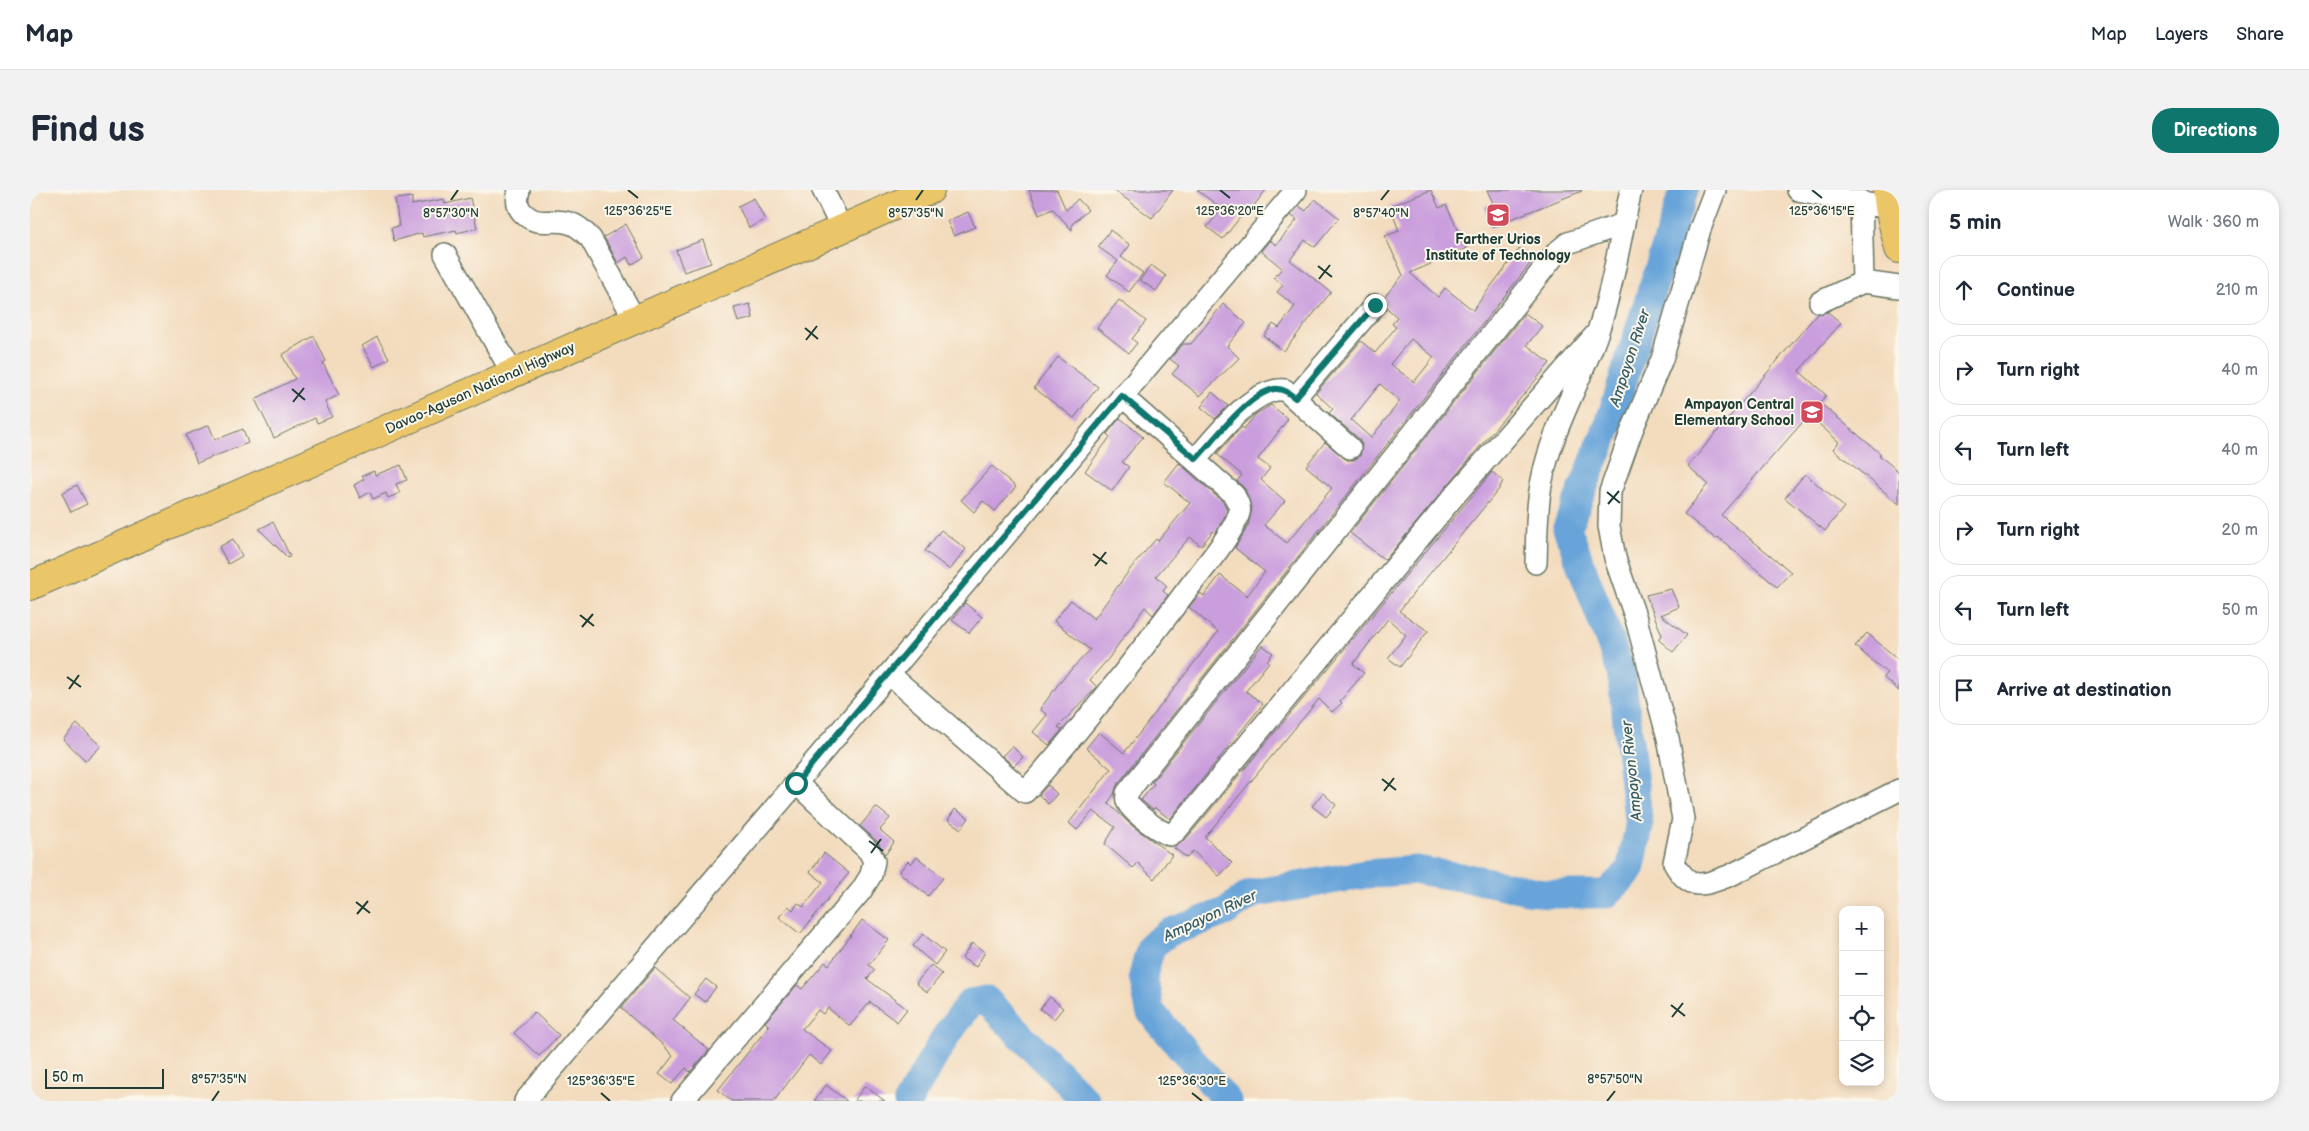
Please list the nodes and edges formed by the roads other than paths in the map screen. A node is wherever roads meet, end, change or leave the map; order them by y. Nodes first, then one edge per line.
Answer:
1 (519, 190) edge
2 (823, 190) edge
3 (930, 190) edge
4 (1296, 190) edge
5 (1631, 190) edge
6 (1716, 190) edge
7 (1798, 190) edge
8 (1888, 199) edge
9 (1860, 201) junction
10 (1623, 224) junction
11 (842, 229) junction
12 (1899, 249) edge
13 (445, 254) dead end
14 (1863, 282) junction
15 (1899, 287) edge
16 (1820, 302) dead end
17 (1375, 305) dead end
18 (635, 320) junction
19 (1597, 333) junction
20 (513, 374) junction
21 (1122, 396) junction
22 (1295, 398) junction
23 (1350, 448) dead end
24 (1196, 459) junction
25 (1536, 563) dead end
26 (30, 586) edge
27 (889, 674) junction
28 (796, 783) junction
29 (1899, 790) edge
30 (525, 1101) edge
31 (682, 1101) edge

1 - 18 street
2 - 11 street
3 - 11 highway, Davao-Agusan National Highway
4 - 21 street
5 - 10 street
6 - 29 street
7 - 9 street
8 - 9 street
8 - 12 highway
9 - 14 street
10 - 19 street
10 - 19 street
11 - 18 highway, Davao-Agusan National Highway
13 - 20 street
14 - 15 street
14 - 16 street
17 - 22 street
18 - 20 highway, Davao-Agusan National Highway
19 - 25 street
20 - 26 highway, Davao-Agusan National Highway
21 - 24 street
21 - 27 street
22 - 23 street
22 - 24 street
24 - 27 street
27 - 28 street
28 - 30 street
28 - 31 street

